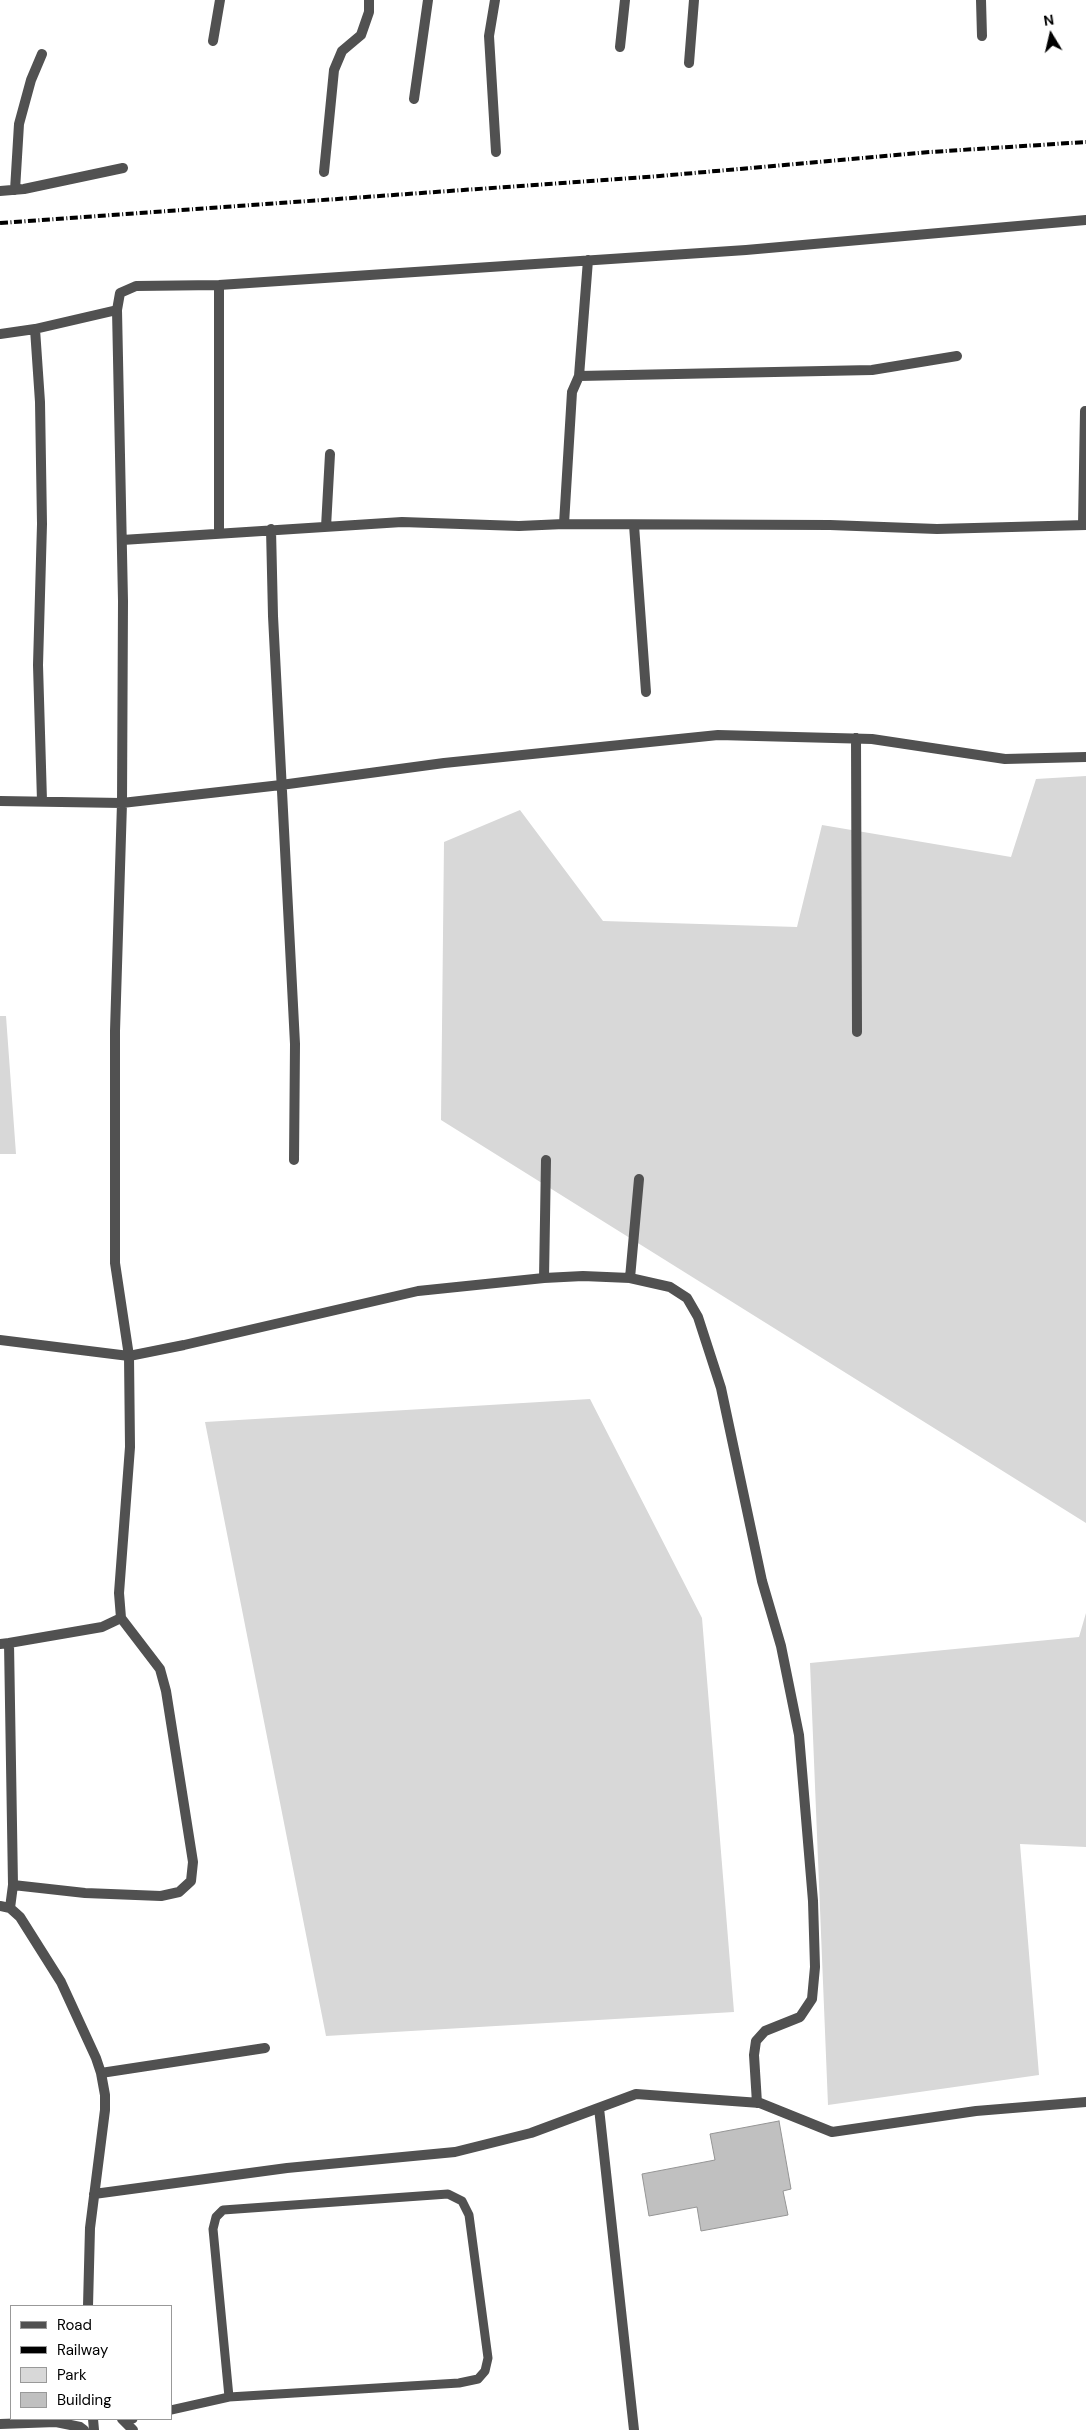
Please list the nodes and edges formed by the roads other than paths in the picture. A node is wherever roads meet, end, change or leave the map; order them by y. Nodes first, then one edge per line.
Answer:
1 (220, 0) edge
2 (369, 0) edge
3 (428, 0) edge
4 (495, 0) edge
5 (625, 0) edge
6 (694, 0) edge
7 (981, 0) edge
8 (982, 36) dead end
9 (213, 41) dead end
10 (620, 47) dead end
11 (42, 54) dead end
12 (689, 63) dead end
13 (414, 99) dead end
14 (496, 152) dead end
15 (123, 168) dead end
16 (324, 172) dead end
17 (15, 190) junction
18 (0, 191) edge
19 (1086, 220) edge
20 (588, 260) junction
21 (219, 285) junction
22 (117, 310) junction
23 (35, 329) junction
24 (0, 334) edge
25 (957, 356) dead end
26 (579, 376) junction
27 (1085, 411) edge
28 (330, 454) dead end
29 (564, 524) junction
30 (634, 525) junction
31 (1084, 525) edge
32 (326, 526) junction
33 (271, 529) junction
34 (220, 533) junction
35 (122, 540) junction
36 (646, 692) dead end
37 (856, 738) junction
38 (1086, 757) edge
39 (281, 786) junction
40 (0, 801) edge
41 (42, 801) junction
42 (122, 803) junction
43 (857, 1032) dead end
44 (294, 1160) dead end
45 (546, 1160) dead end
46 (639, 1179) dead end
47 (544, 1278) junction
48 (630, 1278) junction
49 (0, 1340) edge
50 (129, 1356) junction
51 (121, 1618) junction
52 (5, 1643) edge
53 (13, 1885) junction
54 (5, 1907) edge
55 (265, 2048) dead end
56 (101, 2074) junction
57 (1086, 2102) edge
58 (757, 2103) junction
59 (598, 2108) junction
60 (94, 2194) junction
61 (88, 2305) edge
62 (229, 2397) junction
63 (172, 2410) edge
64 (0, 2424) edge
65 (84, 2430) edge
66 (634, 2430) edge

1 - 9 street
2 - 16 street
3 - 13 street
4 - 14 street
5 - 10 street
6 - 12 street
7 - 8 street
11 - 17 street
15 - 17 street
17 - 18 street
19 - 20 street
20 - 21 street
20 - 26 street
21 - 22 street
21 - 34 street
22 - 23 street
22 - 35 street
23 - 24 street
23 - 41 street
25 - 26 street
26 - 29 street
27 - 31 street
28 - 32 street
29 - 30 street
29 - 32 street
30 - 31 street
30 - 36 street
32 - 33 street
33 - 34 street
33 - 39 street
34 - 35 street
35 - 42 street
37 - 38 street
37 - 39 street
37 - 43 street
39 - 42 street
39 - 44 street
40 - 41 street
41 - 42 street
42 - 50 street
45 - 47 street
46 - 48 street
47 - 48 street
47 - 50 street
48 - 58 street
49 - 50 street
50 - 51 street
51 - 52 street
51 - 53 street
52 - 53 street
53 - 54 street
54 - 56 street
55 - 56 street
56 - 60 street
57 - 58 street
58 - 59 street
59 - 60 street
59 - 66 street
60 - 61 street
62 - 62 lane
62 - 63 lane
64 - 65 street

